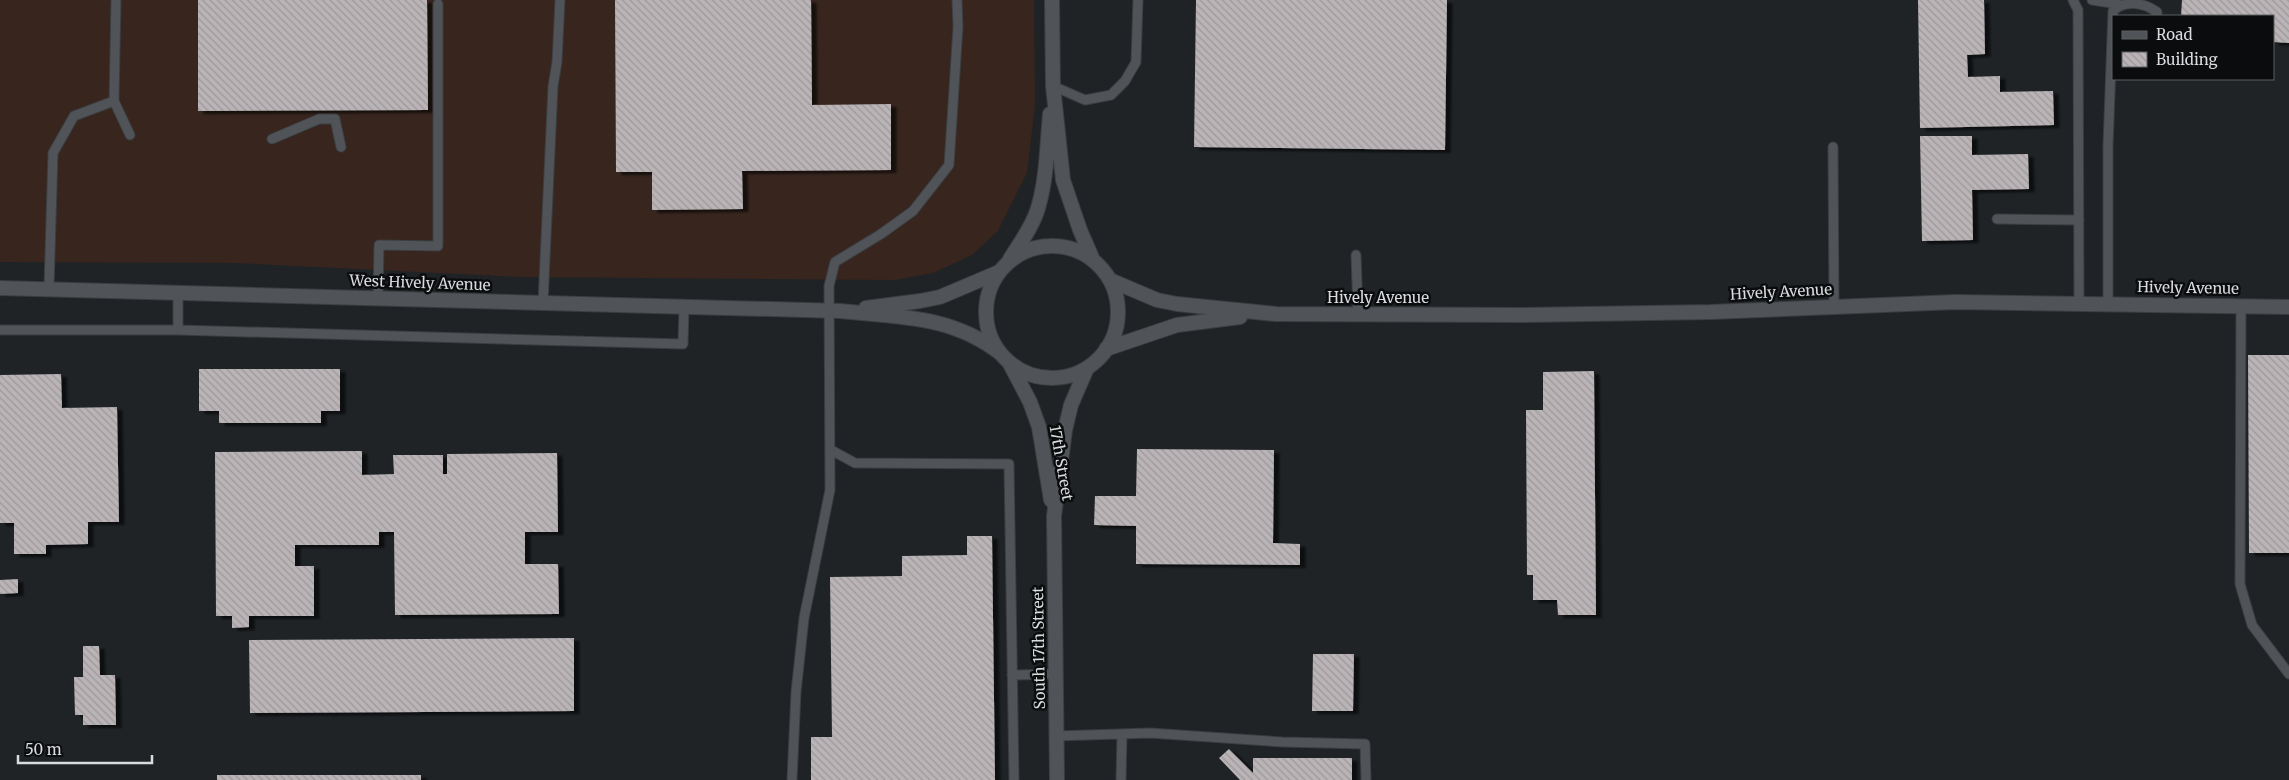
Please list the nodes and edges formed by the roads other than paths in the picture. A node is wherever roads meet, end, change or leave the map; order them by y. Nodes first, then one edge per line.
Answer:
1 (116, 0) edge
2 (560, 0) edge
3 (957, 0) edge
4 (1052, 0) edge
5 (1138, 0) edge
6 (2073, 0) edge
7 (2092, 0) edge
8 (438, 4) dead end
9 (2118, 4) junction
10 (2113, 15) edge
11 (2157, 15) edge
12 (2112, 36) edge
13 (2118, 80) edge
14 (1053, 86) junction
15 (2110, 86) junction
16 (114, 101) junction
17 (130, 135) dead end
18 (272, 139) dead end
19 (341, 147) dead end
20 (1833, 147) dead end
21 (1997, 219) dead end
22 (2079, 220) junction
23 (1356, 255) dead end
24 (1093, 260) junction
25 (1003, 268) junction
26 (1110, 280) junction
27 (0, 288) edge
28 (49, 288) junction
29 (178, 292) junction
30 (378, 298) junction
31 (2079, 302) junction
32 (543, 303) junction
33 (2108, 303) junction
34 (1834, 306) junction
35 (2241, 306) junction
36 (684, 307) junction
37 (2289, 307) edge
38 (834, 311) junction
39 (1276, 314) junction
40 (1358, 314) junction
41 (0, 330) edge
42 (178, 330) junction
43 (1106, 349) junction
44 (1004, 357) junction
45 (1087, 368) junction
46 (831, 450) junction
47 (1054, 516) junction
48 (1056, 674) junction
49 (2289, 674) edge
50 (1012, 675) junction
51 (1122, 734) junction
52 (1056, 736) junction
53 (792, 780) edge
54 (1014, 780) edge
55 (1057, 780) edge
56 (1121, 780) edge
57 (1366, 780) edge

1 - 16 lane
2 - 32 lane
3 - 38 lane
4 - 14 street
5 - 14 lane
6 - 22 lane
7 - 9 lane
8 - 30 lane
9 - 10 lane
9 - 11 lane
12 - 15 lane
13 - 15 lane
14 - 24 street
14 - 25 street
15 - 33 lane
16 - 17 lane
16 - 28 lane
18 - 19 lane
20 - 34 lane
21 - 22 lane
22 - 31 lane
23 - 40 lane
24 - 25 street
24 - 26 street
25 - 38 street
25 - 44 street
26 - 39 street, Hively Avenue
26 - 43 street
27 - 28 street, West Hively Avenue
28 - 29 street, West Hively Avenue
29 - 30 street, West Hively Avenue
29 - 42 lane
30 - 32 street, West Hively Avenue
31 - 33 street, Hively Avenue
31 - 34 street, Hively Avenue
32 - 36 street, West Hively Avenue
33 - 35 street, Hively Avenue
34 - 40 street, Hively Avenue
35 - 37 street, Hively Avenue
35 - 49 lane
36 - 38 street, West Hively Avenue
36 - 42 lane
38 - 44 street
38 - 46 lane
39 - 40 street, Hively Avenue
39 - 43 street, Hively Avenue
41 - 42 lane
43 - 45 street
44 - 45 street
44 - 47 street, 17th Street
45 - 47 street, 17th Street
46 - 50 lane
46 - 53 lane
47 - 48 street, South 17th Street
48 - 50 lane
48 - 52 street, South 17th Street
50 - 54 lane
51 - 52 lane
51 - 56 lane
51 - 57 lane
52 - 55 street, South 17th Street

